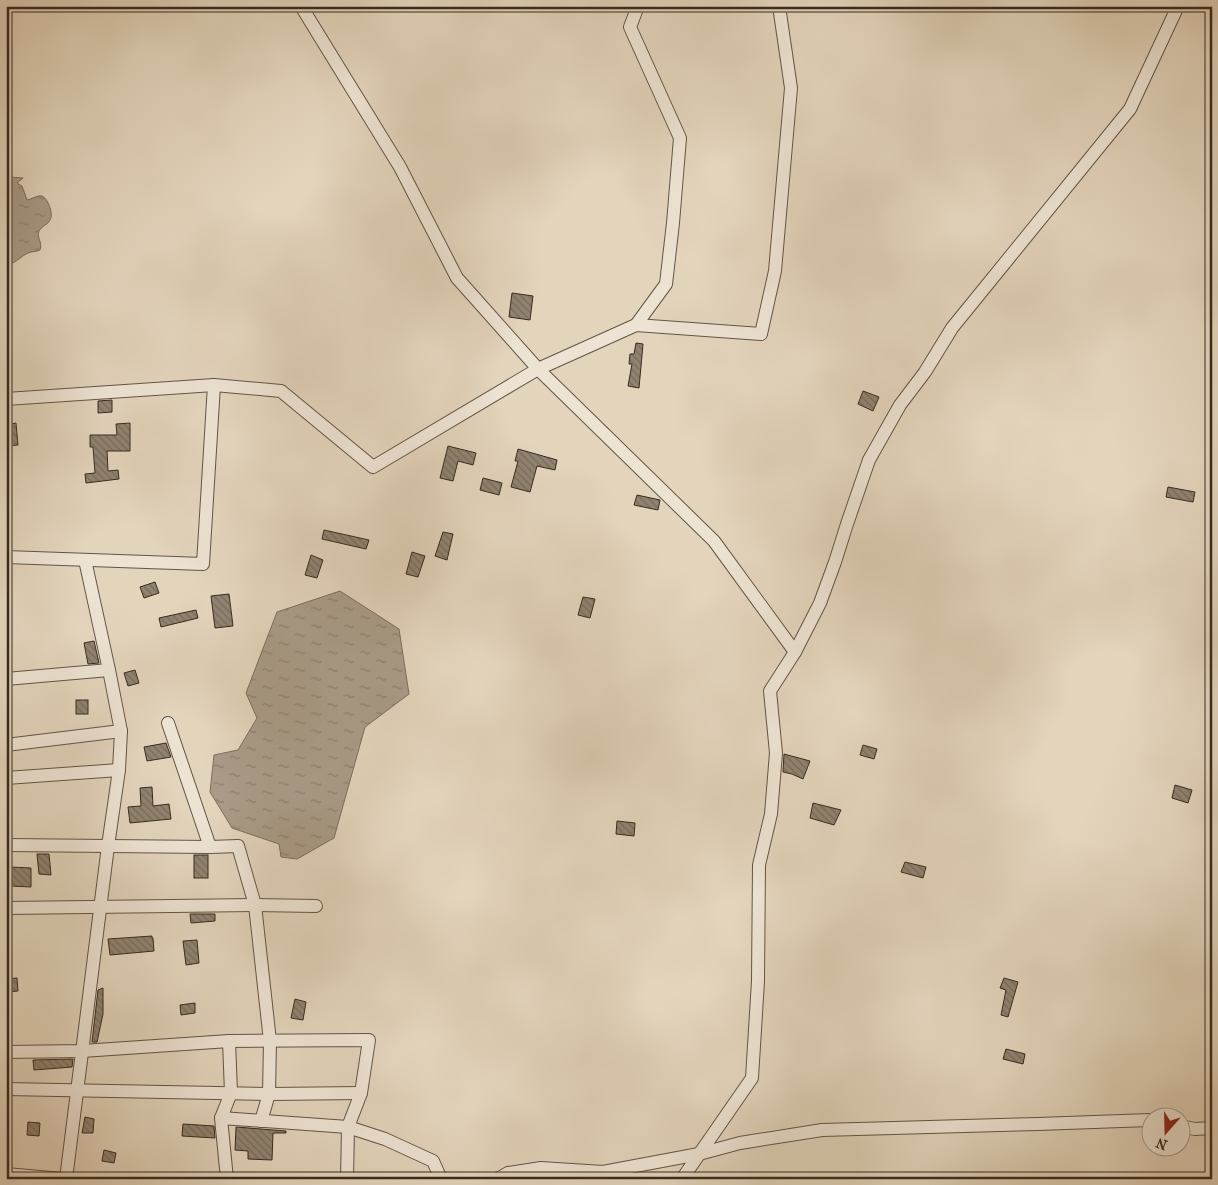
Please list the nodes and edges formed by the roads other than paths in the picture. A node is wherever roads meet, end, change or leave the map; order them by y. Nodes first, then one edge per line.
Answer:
1 (301, 6) edge
2 (638, 6) edge
3 (779, 6) edge
4 (1178, 6) edge
5 (636, 326) junction
6 (538, 369) junction
7 (214, 385) junction
8 (6, 399) edge
9 (6, 557) edge
10 (85, 560) junction
11 (794, 652) junction
12 (109, 670) junction
13 (6, 679) edge
14 (168, 722) dead end
15 (120, 731) junction
16 (6, 746) edge
17 (118, 770) junction
18 (6, 778) edge
19 (6, 845) edge
20 (108, 846) junction
21 (210, 846) junction
22 (255, 905) junction
23 (316, 906) dead end
24 (6, 908) edge
25 (101, 908) junction
26 (229, 1041) junction
27 (270, 1041) junction
28 (82, 1050) junction
29 (6, 1052) edge
30 (6, 1089) edge
31 (78, 1090) junction
32 (231, 1093) junction
33 (361, 1093) junction
34 (269, 1094) junction
35 (221, 1118) junction
36 (1140, 1120) edge
37 (260, 1121) junction
38 (348, 1127) junction
39 (1190, 1128) edge
40 (1212, 1128) edge
41 (699, 1154) junction
42 (6, 1174) edge
43 (62, 1179) edge
44 (66, 1179) edge
45 (227, 1179) edge
46 (347, 1179) edge
47 (441, 1179) edge
48 (498, 1179) edge
49 (682, 1179) edge

1 - 6 street
2 - 5 street
3 - 5 street
4 - 11 street
5 - 6 street
6 - 7 street
6 - 11 street
7 - 8 street
7 - 10 street
9 - 10 street
10 - 12 street
11 - 41 street
12 - 13 street
12 - 15 street
14 - 21 street
15 - 16 street
15 - 17 street
17 - 18 street
17 - 20 street
19 - 20 street
20 - 21 street
20 - 25 street
21 - 22 street
22 - 23 street
22 - 25 street
22 - 27 street
24 - 25 street
25 - 28 street
26 - 27 street
26 - 28 street
26 - 32 street
27 - 33 street
27 - 34 street
28 - 29 street
28 - 31 street
30 - 31 street
31 - 32 street
31 - 44 street
32 - 34 street
32 - 35 street
33 - 34 street
33 - 38 street
34 - 37 street
35 - 37 street
35 - 45 street
36 - 41 street
37 - 38 street
38 - 46 street
38 - 47 street
39 - 40 street
41 - 48 street
41 - 49 street
42 - 43 street

